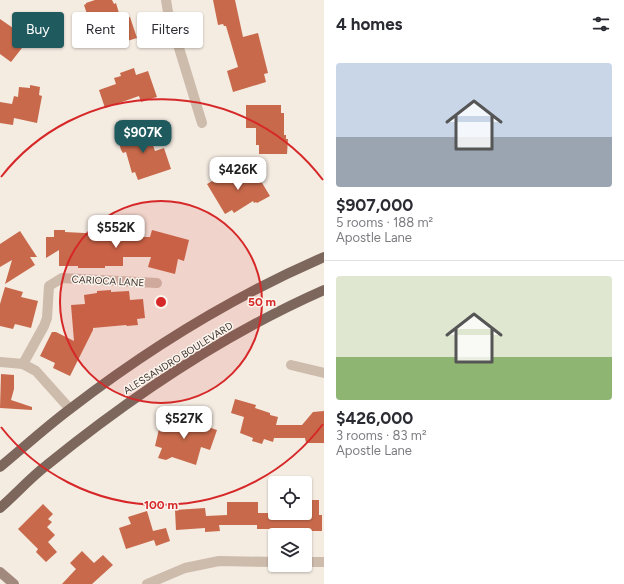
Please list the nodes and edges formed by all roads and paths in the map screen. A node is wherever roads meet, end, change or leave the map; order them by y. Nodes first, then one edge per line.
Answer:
1 (166, 0) edge
2 (202, 123) dead end
3 (324, 257) edge
4 (157, 283) dead end
5 (324, 290) edge
6 (0, 362) edge
7 (23, 364) junction
8 (291, 365) dead end
9 (324, 373) edge
10 (70, 409) junction
11 (0, 467) edge
12 (0, 508) edge
13 (268, 562) edge
14 (312, 562) edge
15 (324, 562) edge
16 (0, 572) edge
17 (14, 584) edge
18 (147, 584) edge

1 - 2 street
3 - 10 main road, ALESSANDRO BOULEVARD
4 - 7 street, CARIOCA LANE
5 - 12 main road, ALESSANDRO BOULEVARD
6 - 7 street
7 - 10 street
8 - 9 street
10 - 11 main road, ALESSANDRO BOULEVARD
13 - 18 street
14 - 15 street
16 - 17 street

